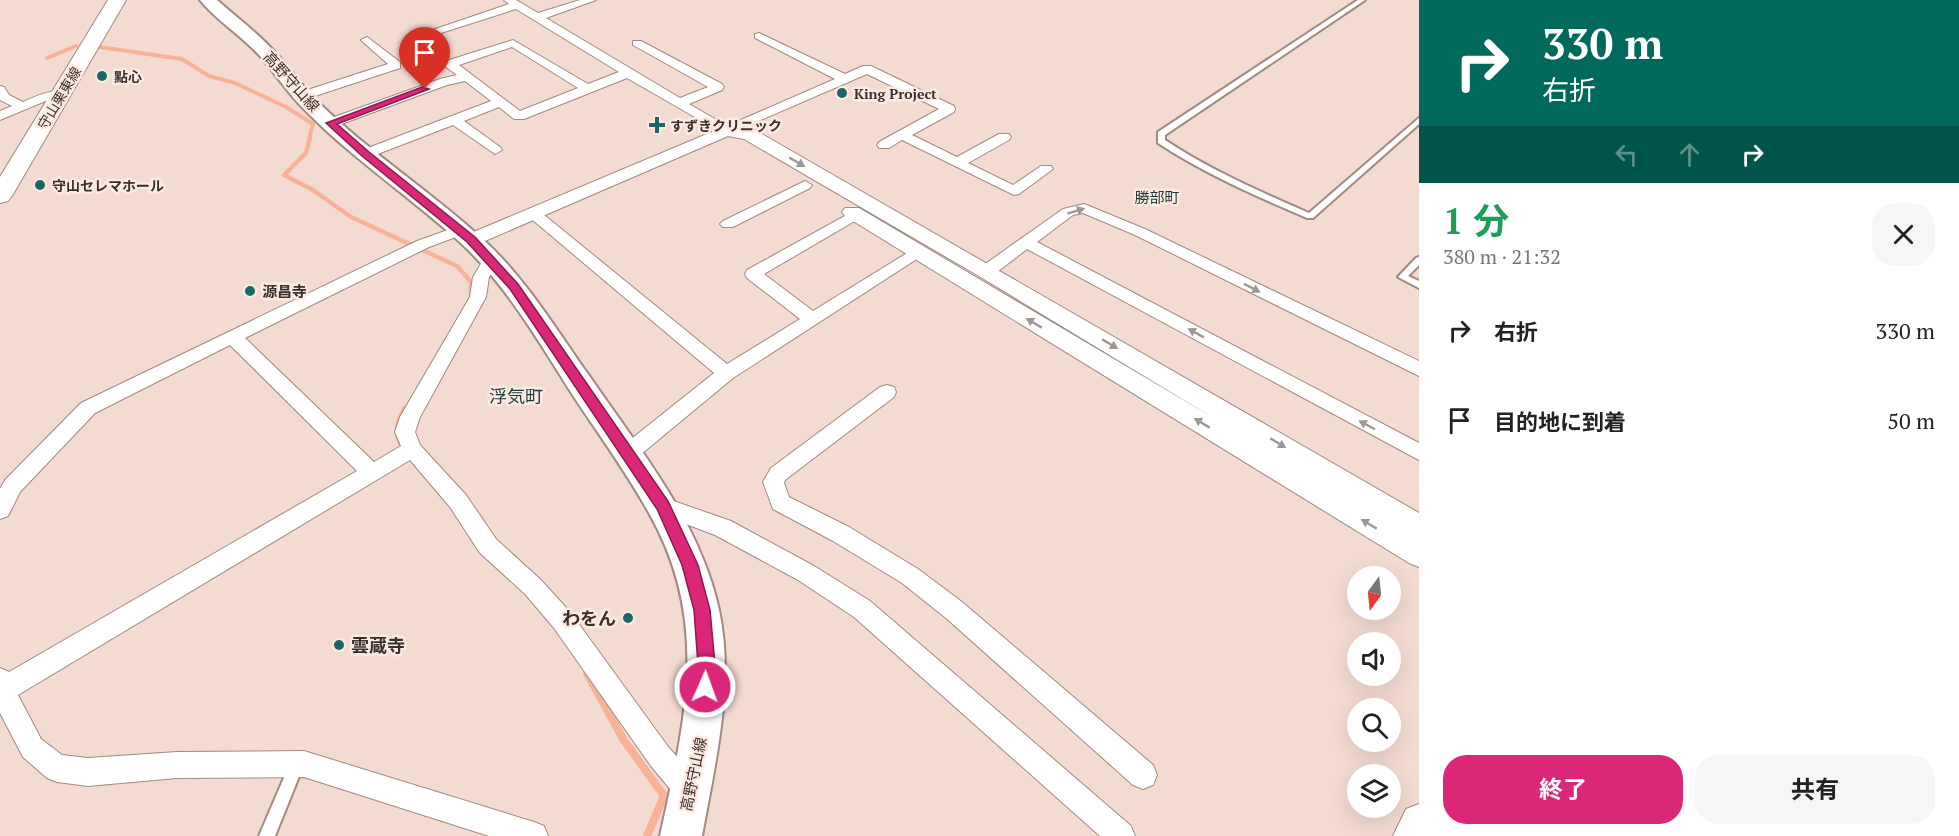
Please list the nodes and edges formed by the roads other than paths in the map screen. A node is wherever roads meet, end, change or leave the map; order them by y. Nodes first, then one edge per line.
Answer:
1 (117, 0) edge
2 (208, 0) edge
3 (591, 0) edge
4 (1362, 0) edge
5 (513, 3) edge
6 (567, 3) edge
7 (537, 17) junction
8 (759, 36) dead end
9 (418, 37) dead end
10 (367, 40) dead end
11 (637, 44) dead end
12 (628, 73) junction
13 (467, 77) junction
14 (845, 79) junction
15 (587, 89) junction
16 (0, 90) edge
17 (61, 95) junction
18 (302, 96) junction
19 (501, 102) junction
20 (679, 103) junction
21 (23, 106) junction
22 (0, 116) edge
23 (454, 120) junction
24 (1419, 120) edge
25 (331, 123) junction
26 (726, 131) junction
27 (902, 135) junction
28 (1004, 137) dead end
29 (884, 145) dead end
30 (495, 150) dead end
31 (365, 154) junction
32 (957, 162) junction
33 (1046, 169) dead end
34 (805, 185) junction
35 (0, 196) edge
36 (533, 213) junction
37 (857, 215) junction
38 (728, 224) dead end
39 (465, 235) junction
40 (1028, 243) junction
41 (932, 254) junction
42 (1419, 260) edge
43 (491, 261) junction
44 (987, 271) junction
45 (1419, 285) edge
46 (812, 319) junction
47 (232, 337) junction
48 (1419, 369) edge
49 (726, 373) junction
50 (887, 392) dead end
51 (1419, 452) edge
52 (406, 453) junction
53 (627, 454) junction
54 (372, 472) junction
55 (663, 506) junction
56 (0, 510) edge
57 (1419, 527) edge
58 (1419, 554) edge
59 (1, 685) edge
60 (297, 764) junction
61 (1143, 775) dead end
62 (690, 791) junction
63 (1419, 822) edge
64 (267, 836) edge
65 (534, 836) edge
66 (681, 836) edge
67 (1121, 836) edge
68 (1412, 836) edge

1 - 17 main road, 守山栗東線
2 - 18 main road, 高野守山線
3 - 6 street
4 - 24 lane
5 - 7 street
5 - 9 street
6 - 7 street
7 - 12 street
8 - 14 street
10 - 18 street
11 - 20 street
12 - 15 street
12 - 20 street
13 - 15 street
13 - 19 street
13 - 25 street
14 - 26 street
14 - 27 street
15 - 19 street
16 - 21 street
17 - 21 street
17 - 35 main road, 守山栗東線
18 - 25 main road, 高野守山線
19 - 23 street
20 - 26 street
21 - 22 street
23 - 30 street
23 - 31 street
25 - 31 main road, 高野守山線
26 - 34 street
26 - 36 street
26 -> 41 street
27 - 29 street
27 - 32 street
28 - 32 street
31 - 39 main road, 高野守山線
32 - 33 street
34 - 37 street
34 - 38 street
36 - 39 street
36 - 49 street
37 - 41 street
37 - 46 street
39 - 43 main road, 高野守山線
39 - 47 street
40 - 44 street
40 -> 48 street
51 -> 40 street
41 - 44 street
41 - 46 street
58 -> 41 street
42 - 45 lane
43 - 52 street
43 - 53 main road, 高野守山線
44 -> 57 street
46 - 49 street
47 - 54 street
47 - 56 street
49 - 53 street
50 - 61 street
52 - 54 street
52 - 62 street
53 - 55 main road, 高野守山線
54 - 59 street
55 - 62 main road, 高野守山線
55 - 67 street
59 - 60 street
60 - 64 lane
60 - 65 street
62 - 66 main road, 高野守山線
63 - 68 street

